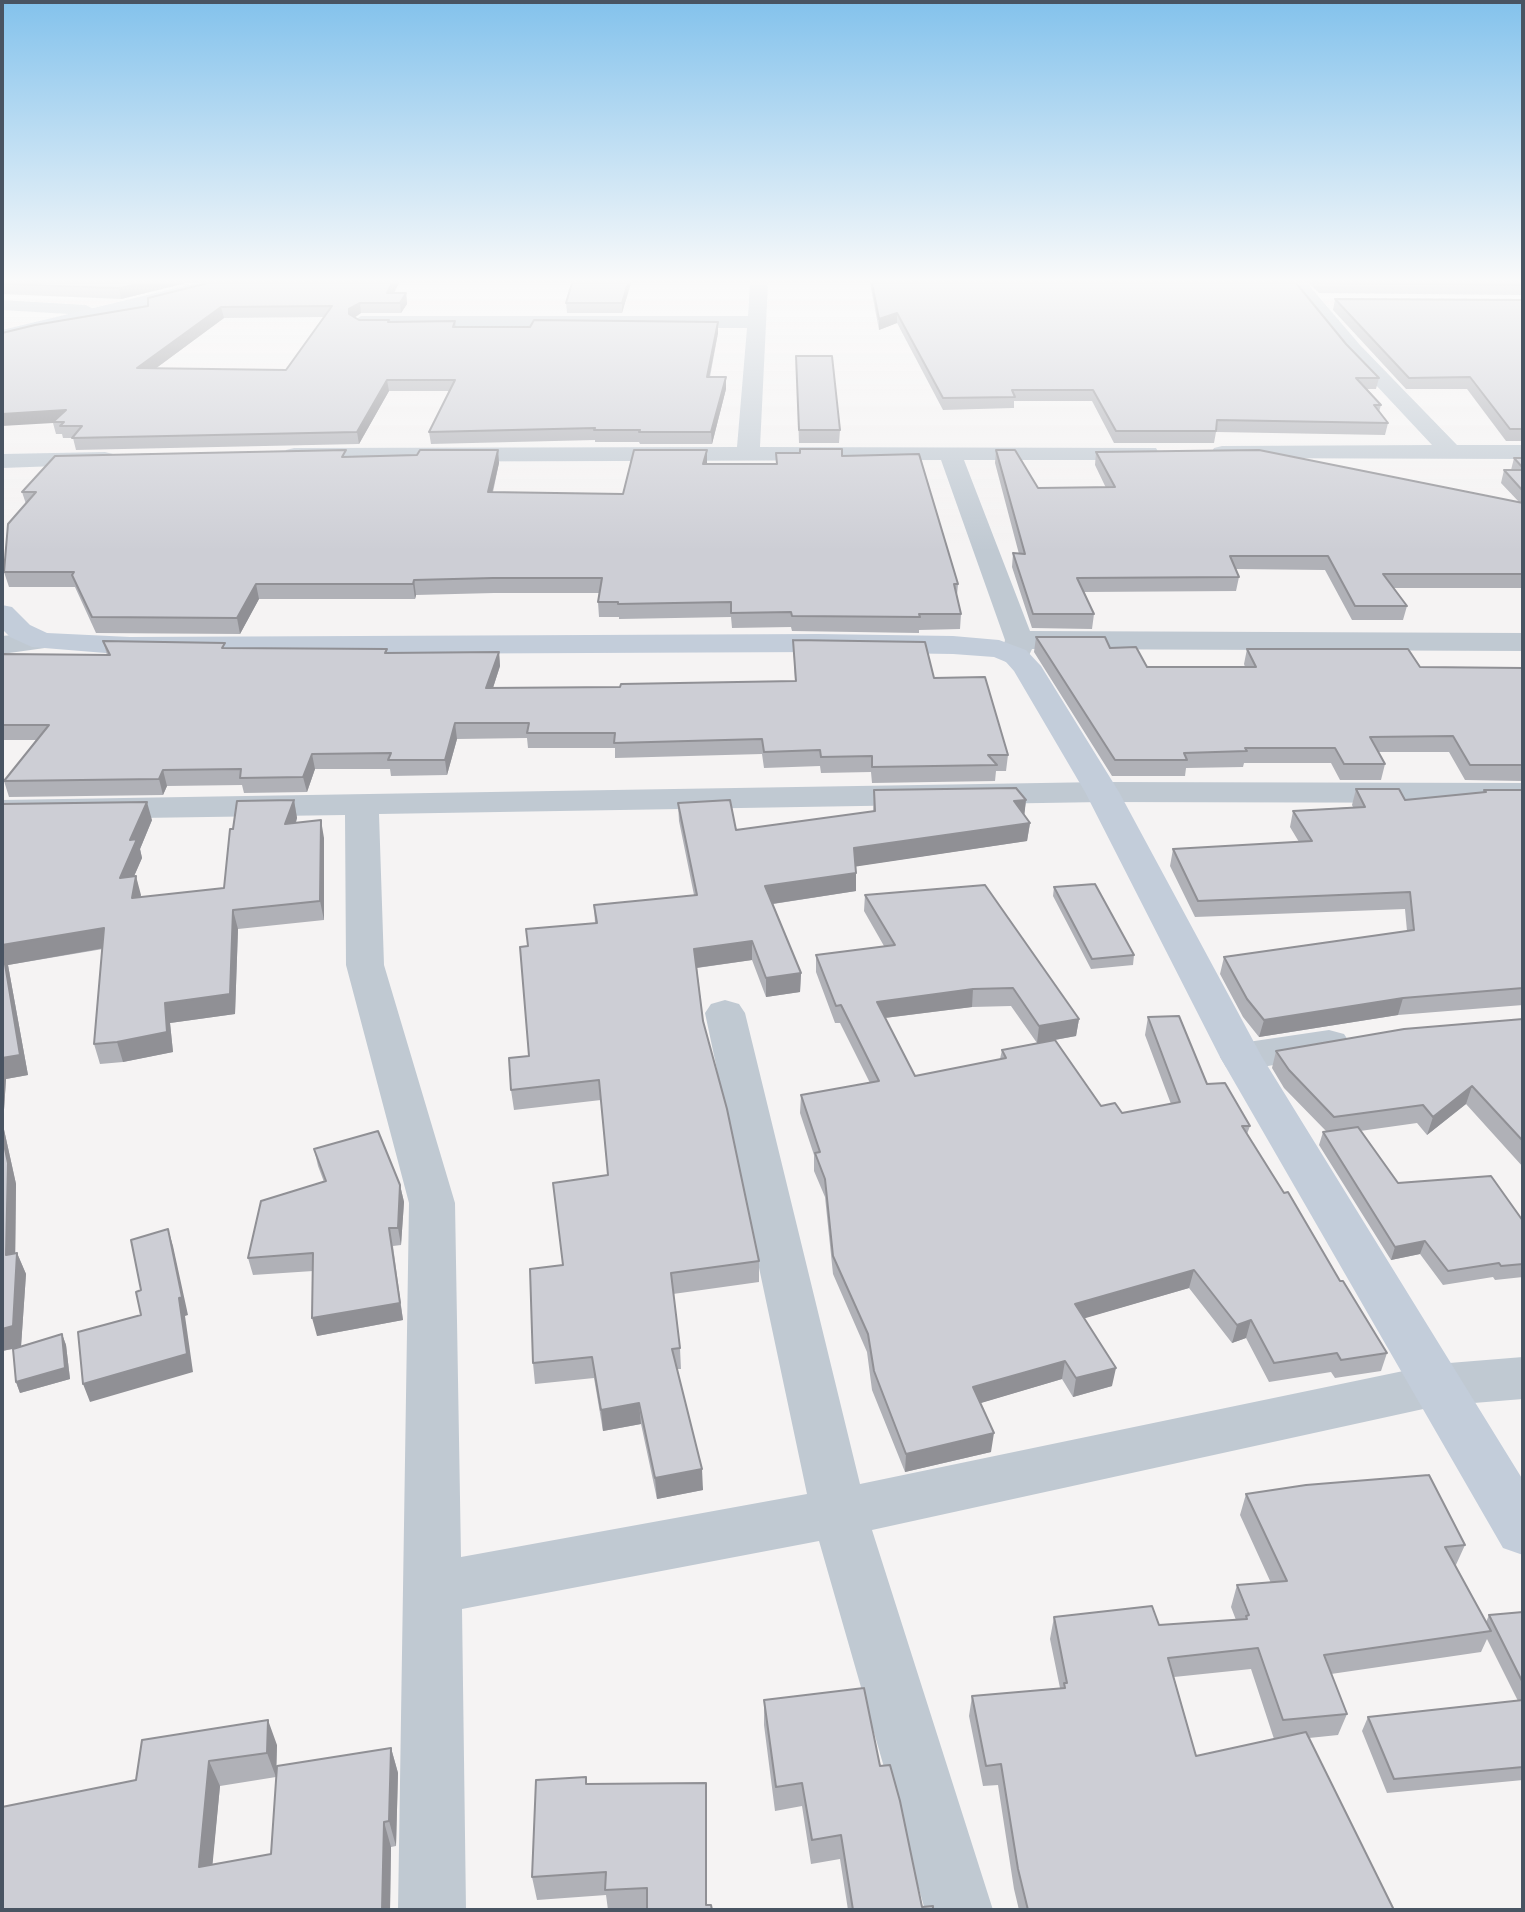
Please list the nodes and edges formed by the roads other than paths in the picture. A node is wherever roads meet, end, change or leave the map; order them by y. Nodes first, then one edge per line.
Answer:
1 (754, 372) edge
2 (1375, 372) edge
3 (1523, 452) edge
4 (748, 453) junction
5 (1172, 453) edge
6 (1200, 453) edge
7 (1451, 453) junction
8 (950, 454) junction
9 (276, 456) edge
10 (125, 458) edge
11 (2, 461) edge
12 (2, 613) edge
13 (42, 641) junction
14 (1523, 642) edge
15 (2, 645) edge
16 (1017, 648) junction
17 (1102, 792) junction
18 (1523, 793) edge
19 (362, 805) junction
20 (2, 810) edge
21 (725, 1013) dead end
22 (1359, 1037) edge
23 (1241, 1058) junction
24 (1523, 1378) edge
25 (1437, 1385) junction
26 (839, 1513) junction
27 (1523, 1530) edge
28 (434, 1588) junction
29 (432, 1910) edge
30 (959, 1910) edge

1 - 4 street
2 - 7 street
3 - 7 street
4 - 8 street
4 - 9 street
5 - 8 street
6 - 7 street
8 - 16 street
10 - 11 street
12 - 13 street
13 - 15 street
13 - 16 street
14 - 16 street
16 - 17 street
17 - 18 street
17 - 19 street
17 - 23 street
19 - 20 street
19 - 28 street
21 - 26 street
22 - 23 street
23 - 25 street
24 - 25 street
25 - 26 street
25 - 27 street
26 - 28 street
26 - 30 street
28 - 29 street

